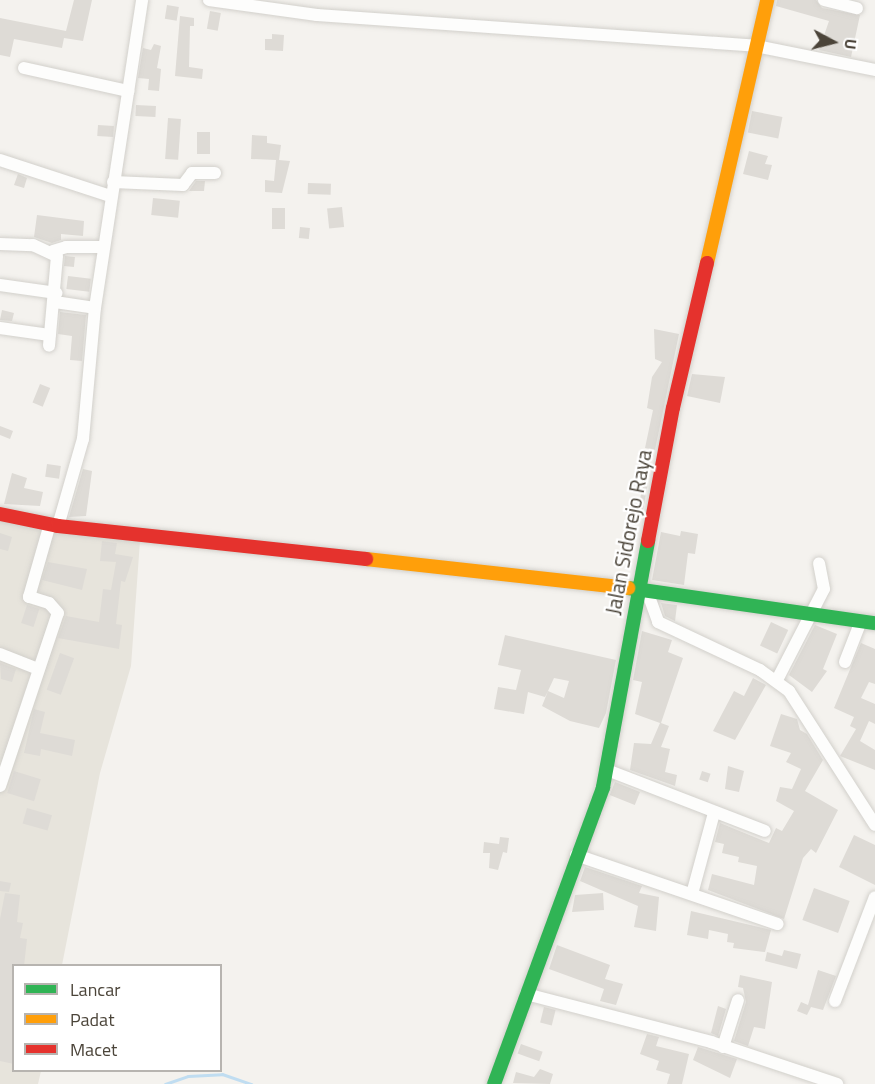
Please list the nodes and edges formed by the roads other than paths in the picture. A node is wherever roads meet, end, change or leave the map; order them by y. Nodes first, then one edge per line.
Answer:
1 (142, 0) edge
2 (209, 0) edge
3 (767, 0) edge
4 (824, 0) edge
5 (857, 8) dead end
6 (756, 46) junction
7 (24, 68) dead end
8 (875, 70) edge
9 (128, 91) junction
10 (0, 160) edge
11 (215, 173) dead end
12 (113, 182) junction
13 (110, 196) junction
14 (0, 244) edge
15 (104, 247) junction
16 (53, 251) junction
17 (0, 285) edge
18 (55, 298) junction
19 (95, 308) junction
20 (0, 328) edge
21 (0, 514) edge
22 (54, 525) junction
23 (819, 563) dead end
24 (643, 590) junction
25 (812, 615) junction
26 (861, 621) junction
27 (875, 623) edge
28 (0, 654) edge
29 (845, 662) dead end
30 (38, 669) junction
31 (777, 680) junction
32 (607, 770) junction
33 (0, 786) edge
34 (714, 813) junction
35 (875, 825) edge
36 (765, 831) dead end
37 (576, 855) junction
38 (692, 894) junction
39 (875, 897) edge
40 (778, 924) dead end
41 (526, 994) junction
42 (738, 1000) dead end
43 (835, 1001) dead end
44 (723, 1047) junction
45 (495, 1084) edge
46 (837, 1084) edge

1 - 9 street
2 - 6 street
3 - 6 street, Jalan Sidorejo Raya
4 - 5 street
6 - 8 street
6 - 24 street, Jalan Sidorejo Raya
7 - 9 street
9 - 12 street
10 - 13 street
11 - 12 street
12 - 13 street
13 - 15 street
14 - 16 street
15 - 16 street
15 - 19 street
16 - 18 street
17 - 18 street
18 - 19 street
18 - 20 street
19 - 22 street
21 - 22 street
22 - 24 street
22 - 30 street
23 - 25 street
24 - 25 street
24 - 31 street
24 - 32 street, Jalan Sidorejo Raya
25 - 26 street
25 - 31 street
26 - 27 street
26 - 29 street
28 - 30 street
30 - 33 street
31 - 35 street
32 - 34 street
32 - 37 street, Jalan Sidorejo Raya
34 - 36 street
34 - 38 street
37 - 38 street
37 - 41 street, Jalan Sidorejo Raya
38 - 40 street
39 - 43 street
41 - 44 street
41 - 45 street, Jalan Sidorejo Raya
42 - 44 street
44 - 46 street

